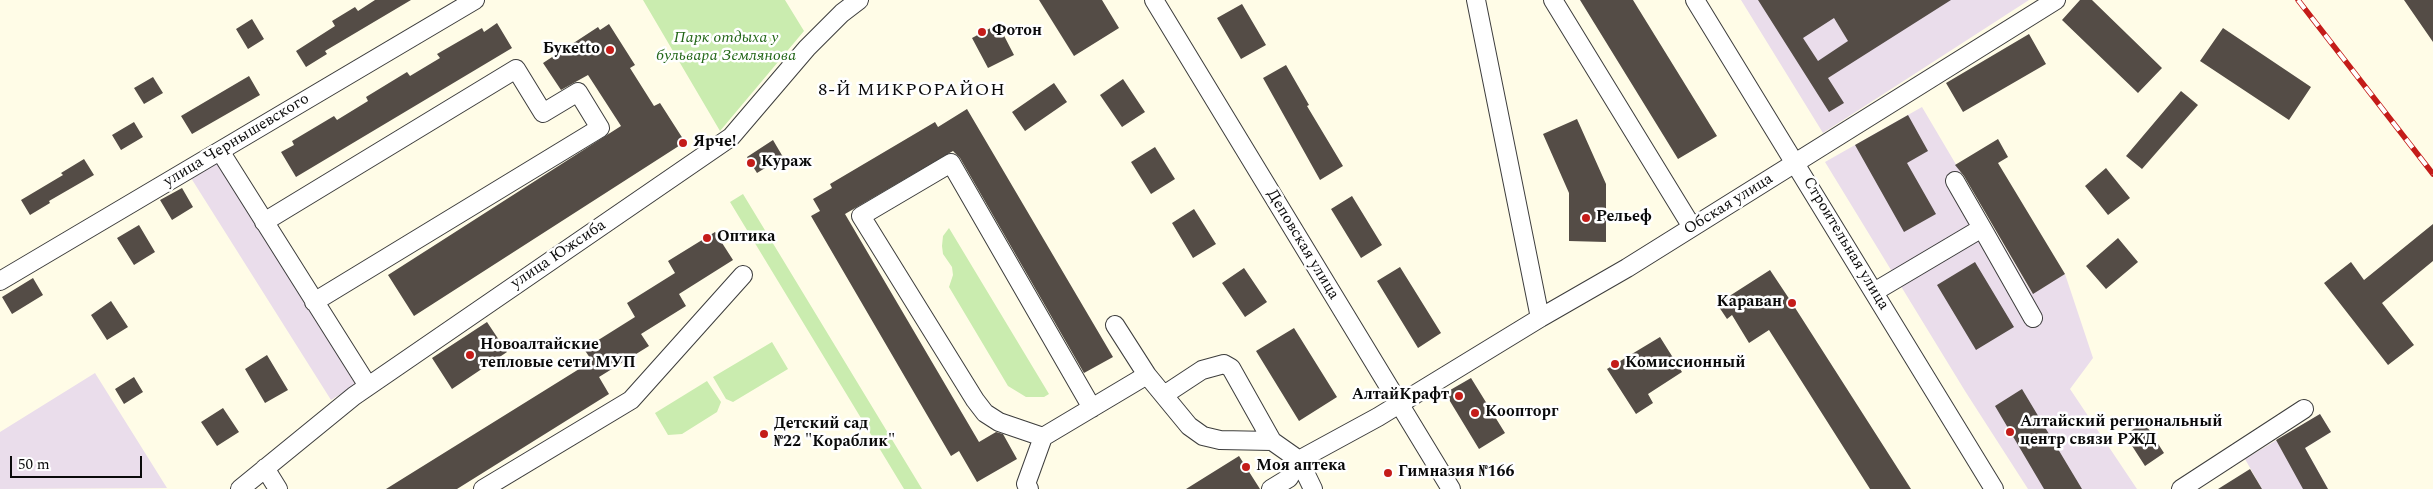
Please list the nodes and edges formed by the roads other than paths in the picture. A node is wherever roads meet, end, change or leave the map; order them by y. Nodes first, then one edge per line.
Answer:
1 (474, 0) edge
2 (859, 0) edge
3 (1154, 0) edge
4 (1476, 0) edge
5 (1553, 0) edge
6 (1695, 0) edge
7 (2056, 0) edge
8 (220, 151) junction
9 (1796, 164) junction
10 (1955, 181) dead end
11 (264, 222) junction
12 (1692, 227) junction
13 (1982, 228) junction
14 (743, 275) dead end
15 (0, 281) edge
16 (1874, 292) junction
17 (314, 302) junction
18 (1540, 318) junction
19 (2033, 318) dead end
20 (1115, 325) dead end
21 (1147, 375) junction
22 (368, 386) junction
23 (1164, 396) junction
24 (1398, 403) junction
25 (1092, 408) junction
26 (2304, 409) dead end
27 (1043, 437) junction
28 (1272, 440) junction
29 (1299, 460) junction
30 (265, 468) junction
31 (240, 489) edge
32 (278, 489) edge
33 (483, 489) edge
34 (1029, 489) edge
35 (1271, 489) edge
36 (1313, 489) edge
37 (1451, 489) edge
38 (1994, 489) edge
39 (2181, 489) edge

1 - 8 street, улица Чернышевского
2 - 22 street, улица Южсиба
3 - 24 street, Деповская улица
4 - 18 street
5 - 12 street
6 - 9 street, Строительная улица
7 - 9 street, Обская улица
8 - 11 street
8 - 15 street, улица Чернышевского
9 - 12 street, Обская улица
9 - 16 street, Строительная улица
10 - 13 street
11 - 17 street
11 - 17 street
12 - 18 street, Обская улица
13 - 16 street
13 - 19 street
14 - 33 street
16 - 38 street, Строительная улица
17 - 22 street
18 - 24 street, Обская улица
20 - 21 street
21 - 23 street
21 - 25 street
22 - 30 street, улица Южсиба
23 - 28 street
23 - 28 street
24 - 29 street, Обская улица
24 - 37 street, Деповская улица
25 - 27 street
25 - 27 street
26 - 39 street
27 - 34 street
28 - 29 street
29 - 35 street
29 - 36 street
30 - 31 street, улица Южсиба
30 - 32 street

